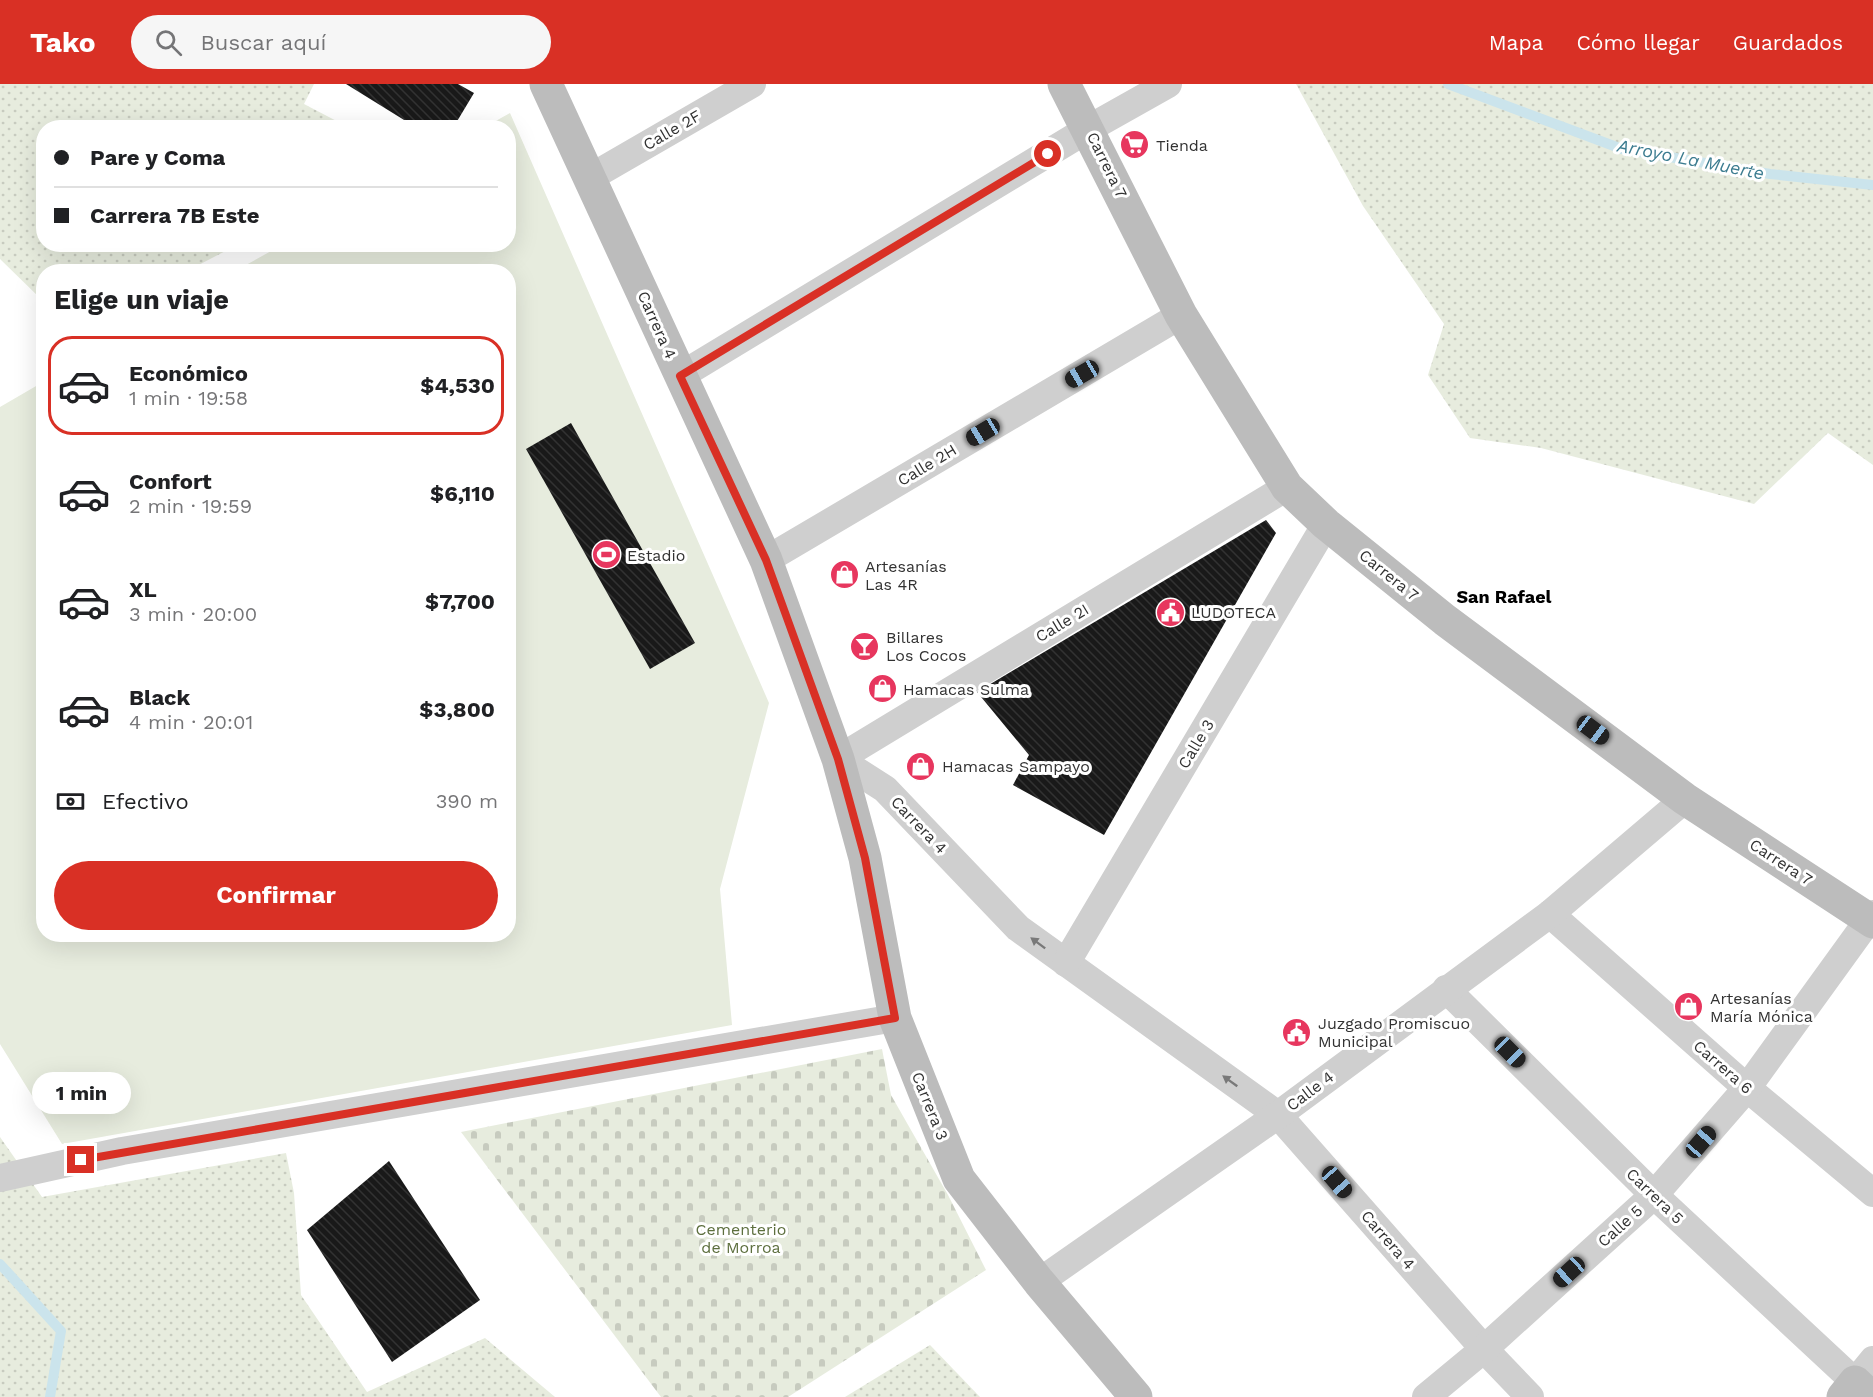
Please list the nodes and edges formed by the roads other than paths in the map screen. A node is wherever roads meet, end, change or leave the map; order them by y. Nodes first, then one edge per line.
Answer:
1 (546, 84) edge
2 (752, 84) edge
3 (1064, 84) edge
4 (1168, 84) edge
5 (1088, 129) junction
6 (591, 177) junction
7 (1181, 315) junction
8 (680, 376) junction
9 (1287, 487) junction
10 (1326, 524) junction
11 (766, 560) junction
12 (838, 759) junction
13 (1685, 799) junction
14 (1550, 914) junction
15 (1872, 918) edge
16 (1066, 963) junction
17 (1446, 989) junction
18 (895, 1018) junction
19 (1747, 1088) junction
20 (1278, 1115) junction
21 (0, 1178) edge
22 (1873, 1193) edge
23 (1654, 1195) junction
24 (1039, 1282) junction
25 (1484, 1349) junction
26 (1860, 1384) edge
27 (1136, 1397) edge
28 (1426, 1397) edge
29 (1530, 1397) edge

1 - 6 street, Carrera 4
2 - 6 street, Calle 2F
3 - 5 street, Carrera 7
4 - 5 street
5 - 7 street, Carrera 7
5 - 8 street
6 - 8 street, Carrera 4
7 - 9 street, Carrera 7
7 - 11 street, Calle 2H
8 - 11 street, Carrera 4
9 - 10 street, Carrera 7
9 - 12 street, Calle 2I
10 - 13 street, Carrera 7
10 - 16 street, Calle 3
11 - 12 street, Carrera 4
16 -> 12 street, Carrera 4
12 - 18 street, Carrera 3
13 - 14 street, Calle 4
13 - 15 street, Carrera 7
14 - 17 street, Calle 4
14 - 19 street, Carrera 6
15 - 19 street, Calle 5
20 -> 16 street, Carrera 4
17 - 20 street, Calle 4
17 - 23 street, Carrera 5
18 - 21 street
18 - 24 street, Carrera 3
19 - 22 street, Carrera 6
19 - 23 street, Calle 5
20 - 24 street, Calle 4
20 - 25 street, Carrera 4
23 - 25 street, Calle 5
23 - 26 street, Carrera 5
24 - 27 street, Carrera 3
25 - 28 street, Calle 5
25 - 29 street, Carrera 4

